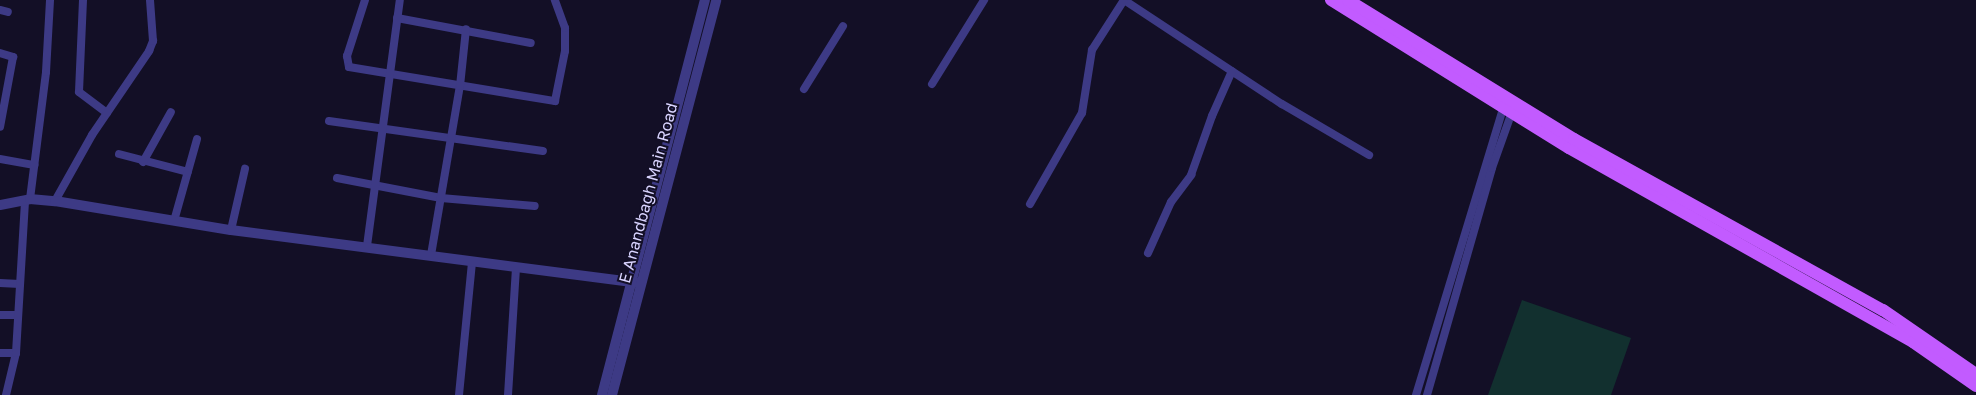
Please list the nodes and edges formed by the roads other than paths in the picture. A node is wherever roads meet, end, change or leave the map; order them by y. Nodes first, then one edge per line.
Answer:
1 (50, 0) edge
2 (83, 0) edge
3 (150, 0) edge
4 (365, 0) edge
5 (400, 0) edge
6 (556, 0) edge
7 (705, 0) edge
8 (716, 0) edge
9 (984, 0) edge
10 (1124, 0) edge
11 (1331, 0) edge
12 (1348, 0) edge
13 (397, 18) junction
14 (843, 26) dead end
15 (466, 29) junction
16 (531, 43) dead end
17 (0, 53) edge
18 (389, 71) junction
19 (1232, 71) junction
20 (932, 84) dead end
21 (460, 86) junction
22 (804, 89) dead end
23 (1509, 105) junction
24 (171, 112) dead end
25 (107, 113) junction
26 (329, 120) dead end
27 (0, 128) edge
28 (385, 130) junction
29 (196, 139) dead end
30 (451, 140) junction
31 (543, 151) dead end
32 (119, 154) dead end
33 (1369, 155) dead end
34 (0, 159) edge
35 (143, 162) junction
36 (34, 165) junction
37 (245, 169) dead end
38 (188, 172) junction
39 (338, 178) dead end
40 (375, 186) junction
41 (441, 198) junction
42 (28, 200) junction
43 (54, 201) junction
44 (0, 204) edge
45 (1030, 204) dead end
46 (535, 206) dead end
47 (174, 221) junction
48 (232, 230) junction
49 (367, 246) junction
50 (1148, 253) dead end
51 (431, 255) junction
52 (472, 262) junction
53 (516, 268) junction
54 (635, 282) junction
55 (0, 284) edge
56 (20, 284) junction
57 (1865, 307) junction
58 (0, 315) edge
59 (18, 316) junction
60 (1430, 352) junction
61 (0, 353) edge
62 (16, 353) junction
63 (1438, 354) junction
64 (1976, 374) edge
65 (1976, 386) edge
66 (6, 395) edge
67 (459, 395) edge
68 (508, 395) edge
69 (602, 395) edge
70 (612, 395) edge
71 (1416, 395) edge
72 (1426, 395) edge

1 - 36 street
2 - 25 street
3 - 25 street
4 - 18 street
5 - 13 street
6 - 21 street
7 - 54 street, E Anandbagh Main Road
8 - 54 street, E Anandbagh Main Road
9 - 20 street
10 - 19 street
10 - 45 street
11 - 23 main road
12 - 23 main road
13 - 15 street
13 - 18 street
14 - 22 street
15 - 16 street
15 - 21 street
17 - 27 street
18 - 21 street
18 - 28 street
19 - 33 street
19 - 50 street
21 - 30 street
23 - 57 main road
23 - 60 street
23 - 63 street
24 - 35 street
25 - 43 street
26 - 28 street
28 - 30 street
28 - 40 street
29 - 38 street
30 - 31 street
30 - 41 street
32 - 35 street
34 - 36 street
35 - 38 street
36 - 42 street
37 - 48 street
38 - 47 street
39 - 40 street
40 - 41 street
40 - 49 street
41 - 46 street
41 - 51 street
42 - 43 street
42 - 44 street
42 - 56 street
43 - 47 street
47 - 48 street
48 - 49 street
49 - 51 street
51 - 52 street
52 - 53 street
52 - 67 street
53 - 54 street
53 - 68 street
54 - 69 street, E Anandbagh Main Road
54 - 70 street, E Anandbagh Main Road
55 - 56 street
56 - 59 street
57 - 64 main road
57 - 65 main road
58 - 59 street
59 - 62 street
60 - 63 street
60 - 71 street
61 - 62 street
62 - 66 street
63 - 72 street

